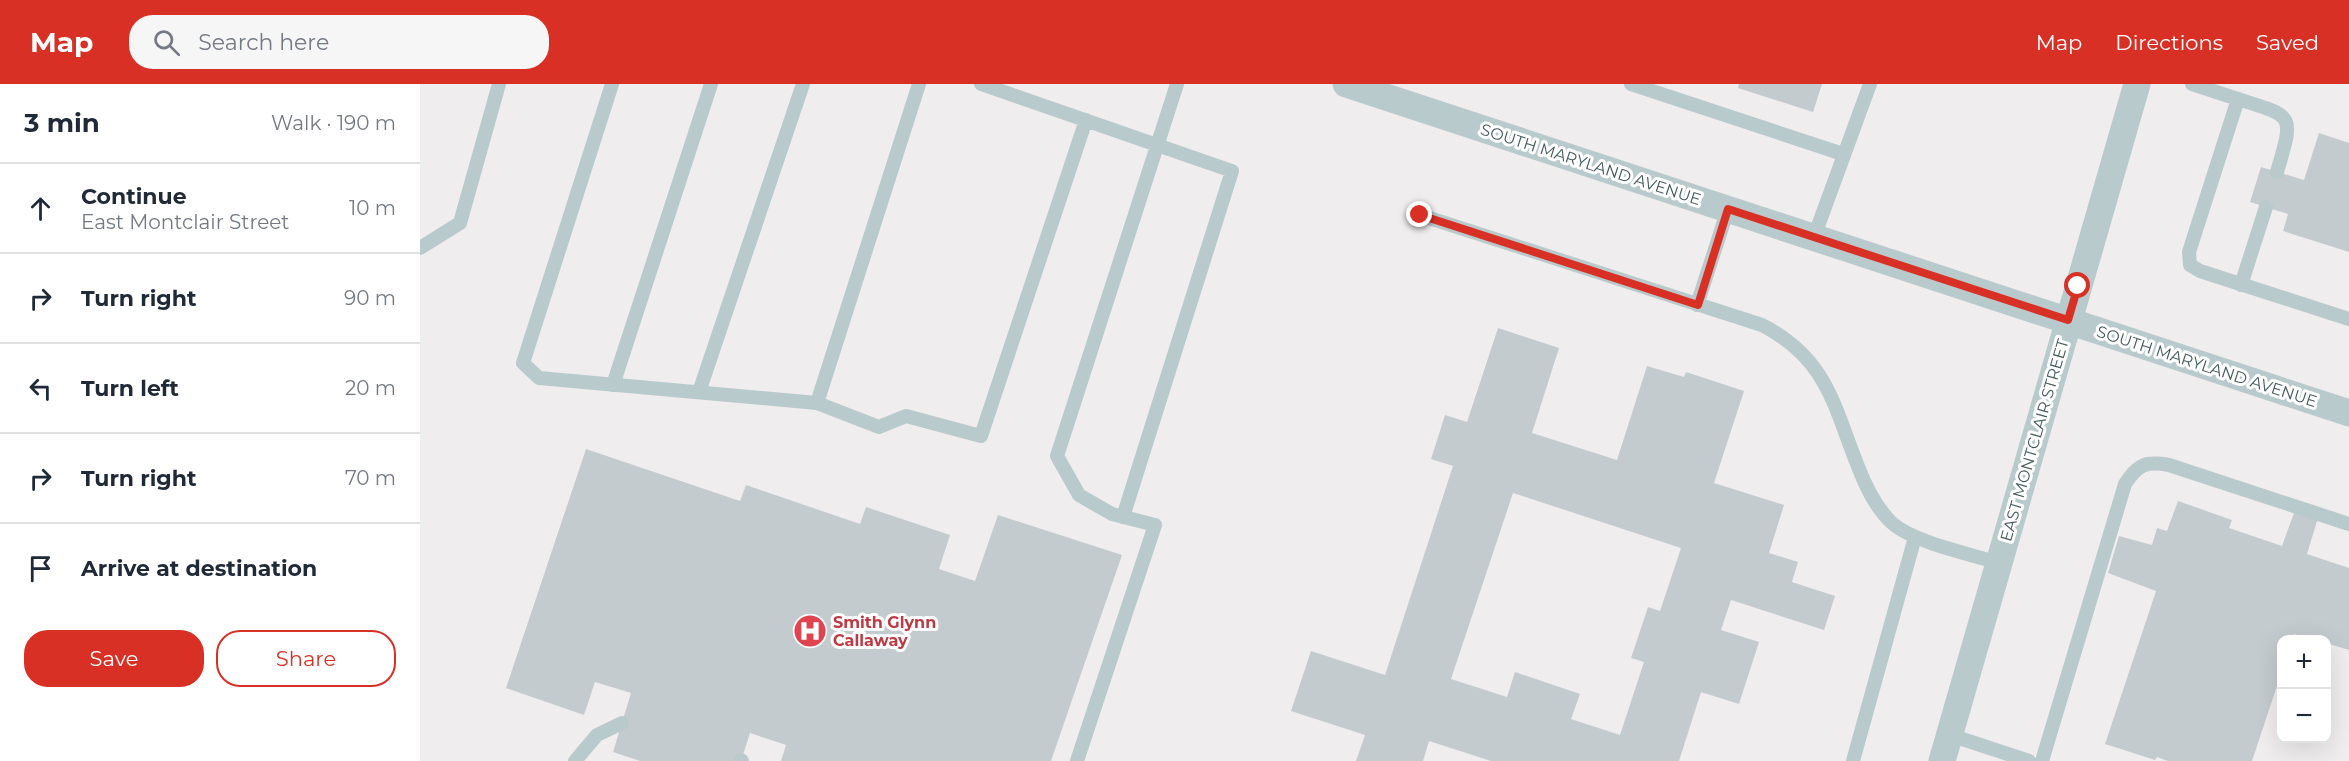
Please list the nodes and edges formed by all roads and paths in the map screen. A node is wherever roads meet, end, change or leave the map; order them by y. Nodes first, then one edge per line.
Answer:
1 (499, 84) edge
2 (612, 84) edge
3 (711, 84) edge
4 (803, 84) edge
5 (919, 84) edge
6 (981, 84) edge
7 (1177, 84) edge
8 (1346, 84) edge
9 (1631, 84) edge
10 (1870, 84) edge
11 (2137, 84) edge
12 (2192, 84) edge
13 (2238, 99) junction
14 (1086, 120) junction
15 (1157, 144) junction
16 (1843, 154) junction
17 (2277, 172) dead end
18 (2266, 207) dead end
19 (1728, 209) junction
20 (1420, 215) dead end
21 (1814, 237) junction
22 (420, 248) edge
23 (2241, 285) junction
24 (1698, 305) junction
25 (2349, 319) edge
26 (2068, 320) junction
27 (613, 385) junction
28 (699, 392) junction
29 (817, 403) junction
30 (2349, 412) edge
31 (1123, 517) junction
32 (2349, 524) edge
33 (1915, 537) junction
34 (1998, 563) junction
35 (622, 723) dead end
36 (1950, 735) junction
37 (575, 761) edge
38 (1077, 761) edge
39 (1853, 761) edge
40 (1942, 761) edge
41 (2029, 761) edge
42 (2042, 761) edge

1 - 22 lane
2 - 27 lane
3 - 27 lane
4 - 28 lane
5 - 29 lane
6 - 14 lane
7 - 15 lane
8 - 19 street, SOUTH MARYLAND AVENUE
9 - 16 lane
10 - 16 lane
11 - 26 street, EAST MONTCLAIR STREET
12 - 13 lane
13 - 17 lane
13 - 23 lane
14 - 15 lane
14 - 29 lane
15 - 31 lane
15 - 31 lane
16 - 21 lane
18 - 23 lane
19 - 21 street, SOUTH MARYLAND AVENUE
19 - 24 lane
20 - 24 lane
21 - 26 street, SOUTH MARYLAND AVENUE
23 - 25 lane
24 - 33 lane
26 - 30 street, SOUTH MARYLAND AVENUE
26 - 34 street, EAST MONTCLAIR STREET
27 - 28 lane
28 - 29 lane
31 - 38 lane
32 - 42 lane
33 - 34 lane
33 - 39 lane
34 - 36 street, EAST MONTCLAIR STREET
35 - 37 lane
36 - 40 street, EAST MONTCLAIR STREET
36 - 41 lane

